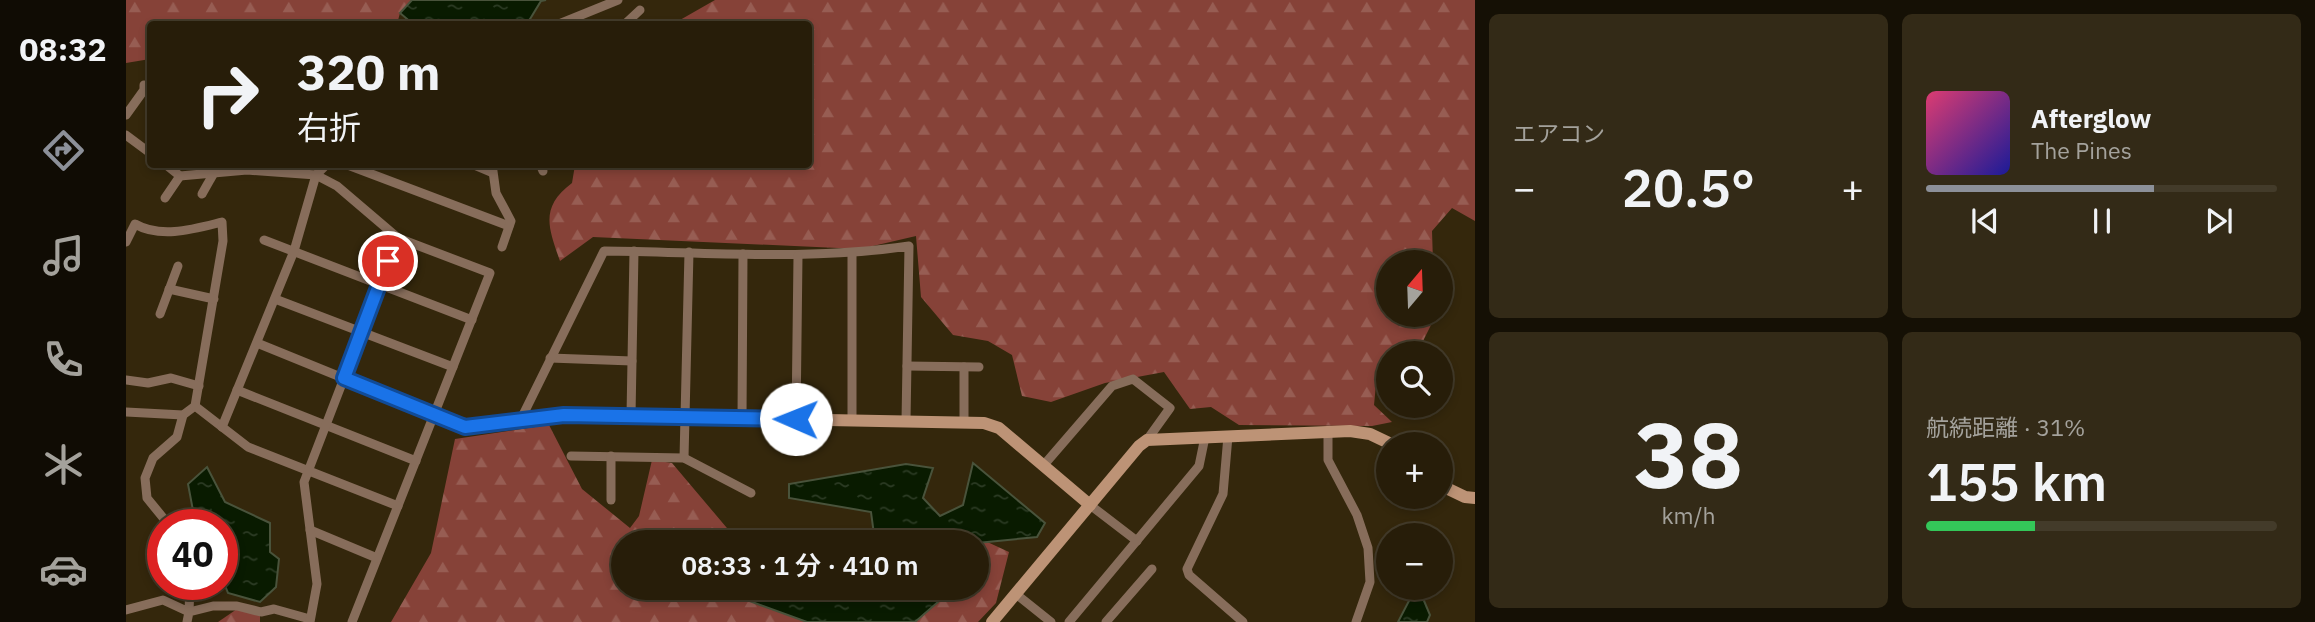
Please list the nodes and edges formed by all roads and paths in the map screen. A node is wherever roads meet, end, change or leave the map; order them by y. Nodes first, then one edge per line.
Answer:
1 (618, 0) edge
2 (640, 10) dead end
3 (566, 21) edge
4 (628, 21) edge
5 (144, 85) dead end
6 (129, 103) edge
7 (126, 115) edge
8 (126, 135) edge
9 (147, 151) edge
10 (170, 168) edge
11 (323, 168) edge
12 (356, 168) edge
13 (492, 168) edge
14 (215, 172) junction
15 (316, 174) junction
16 (180, 176) junction
17 (202, 194) dead end
18 (165, 198) dead end
19 (509, 226) junction
20 (398, 238) junction
21 (264, 240) dead end
22 (126, 242) edge
23 (502, 247) dead end
24 (294, 251) junction
25 (634, 251) junction
26 (689, 252) junction
27 (743, 254) junction
28 (852, 255) junction
29 (798, 256) junction
30 (178, 266) dead end
31 (380, 285) junction
32 (169, 289) junction
33 (214, 299) junction
34 (275, 299) junction
35 (160, 314) dead end
36 (472, 320) junction
37 (361, 332) junction
38 (257, 343) junction
39 (550, 358) junction
40 (632, 361) junction
41 (907, 366) junction
42 (964, 367) junction
43 (979, 367) dead end
44 (453, 368) junction
45 (344, 378) junction
46 (126, 380) edge
47 (199, 386) junction
48 (237, 390) junction
49 (195, 406) junction
50 (126, 412) edge
51 (183, 415) junction
52 (434, 415) junction
53 (631, 416) junction
54 (686, 417) junction
55 (521, 419) junction
56 (742, 419) junction
57 (796, 419) junction
58 (852, 421) junction
59 (906, 421) junction
60 (964, 422) junction
61 (326, 424) junction
62 (222, 427) junction
63 (1328, 432) junction
64 (1228, 436) junction
65 (1205, 437) junction
66 (1376, 437) edge
67 (1147, 440) junction
68 (570, 456) dead end
69 (611, 456) junction
70 (684, 458) junction
71 (416, 461) junction
72 (1043, 466) junction
73 (308, 472) junction
74 (1453, 491) edge
75 (751, 493) dead end
76 (1475, 498) edge
77 (611, 500) dead end
78 (1090, 505) junction
79 (398, 506) junction
80 (156, 509) edge
81 (310, 530) junction
82 (1136, 541) junction
83 (377, 558) junction
84 (1152, 569) dead end
85 (1016, 594) junction
86 (189, 600) edge
87 (126, 610) edge
88 (189, 611) junction
89 (1075, 620) edge
90 (310, 621) edge
91 (187, 622) edge
92 (352, 622) edge
93 (992, 622) edge
94 (1051, 622) edge
95 (1106, 622) edge
96 (1243, 622) edge
97 (1356, 622) edge

1 - 3 street
2 - 4 street
5 - 6 street
6 - 7 street
8 - 9 street
10 - 16 street
11 - 15 street
12 - 19 street
13 - 19 street
14 - 15 street
14 - 16 street
14 - 17 street
15 - 20 street
15 - 24 street
16 - 18 street
19 - 23 street
20 - 31 street
20 - 36 street
21 - 24 street
22 - 33 street
24 - 31 street
24 - 34 street
25 - 26 street
25 - 39 street
25 - 40 street
26 - 27 street
26 - 54 street
27 - 29 street
27 - 56 street
28 - 29 street
28 - 41 street
28 - 58 street
29 - 57 street
30 - 32 street
31 - 36 street
31 - 37 street
32 - 33 street
32 - 35 street
33 - 47 street
34 - 37 street
34 - 38 street
36 - 44 street
37 - 44 street
37 - 45 street
38 - 45 street
38 - 48 street
39 - 40 street
39 - 55 street
40 - 53 street
41 - 42 street
41 - 59 street
42 - 43 street
42 - 60 street
44 - 52 street
45 - 52 street
45 - 61 street
46 - 47 street
47 - 49 street
48 - 61 street
48 - 62 street
49 - 51 street
49 - 62 street
50 - 51 street
51 - 80 street
52 - 55 street
52 - 71 street
53 - 54 street
53 - 55 street
54 - 56 street
54 - 70 street
56 - 57 street
57 - 58 street
58 - 59 street
59 - 60 street
60 - 72 street
61 - 71 street
61 - 73 street
62 - 73 street
63 - 64 street
63 - 66 street
63 - 97 street
64 - 65 street
64 - 96 street
65 - 67 street
65 - 82 street
67 - 72 street
67 - 78 street
68 - 69 street
69 - 70 street
69 - 77 street
70 - 75 street
71 - 79 street
72 - 78 street
73 - 79 street
73 - 81 street
74 - 76 street
78 - 82 street
78 - 85 street
79 - 83 street
81 - 83 street
81 - 90 street
82 - 89 street
83 - 92 street
84 - 95 street
85 - 93 street
85 - 94 street
86 - 88 street
87 - 88 street
88 - 90 street
88 - 91 street

